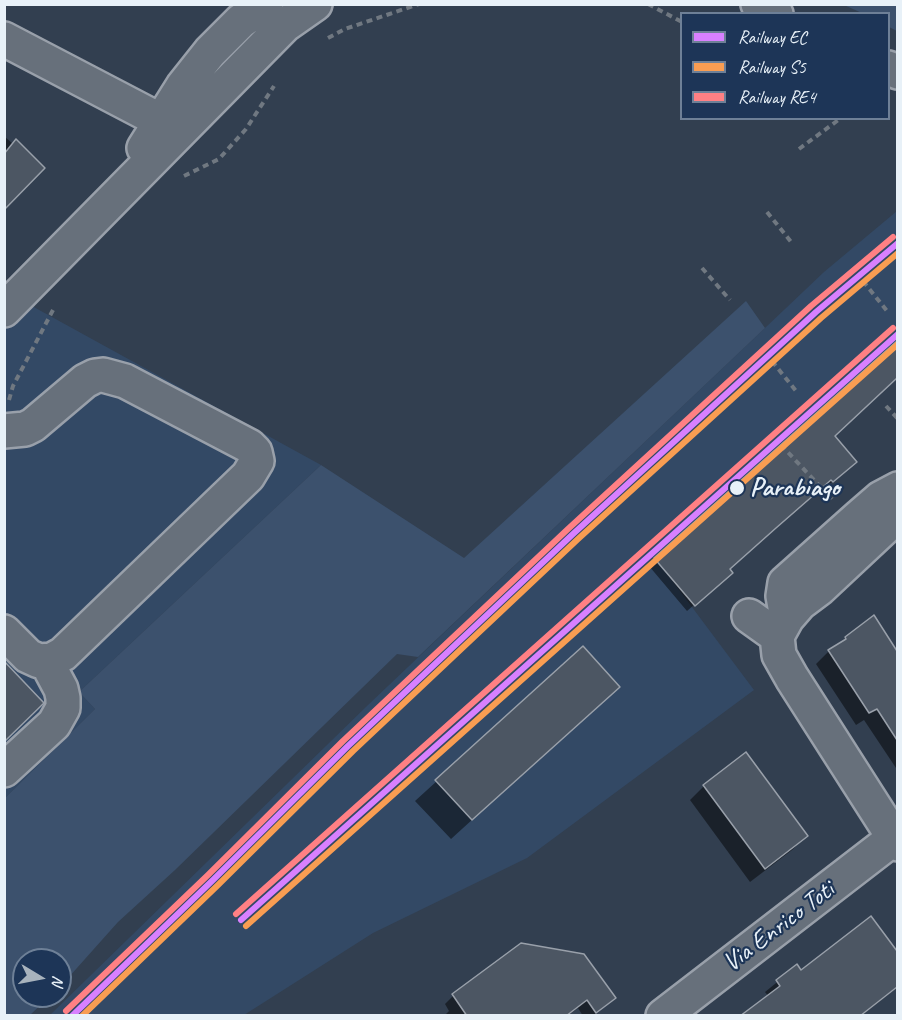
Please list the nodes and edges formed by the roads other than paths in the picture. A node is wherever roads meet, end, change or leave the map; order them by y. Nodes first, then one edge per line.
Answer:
1 (266, 4) edge
2 (315, 4) edge
3 (758, 4) edge
4 (772, 12) edge
5 (4, 39) edge
6 (172, 125) junction
7 (7, 309) edge
8 (6, 417) edge
9 (897, 489) edge
10 (897, 515) edge
11 (749, 616) dead end
12 (782, 627) junction
13 (4, 633) edge
14 (46, 661) junction
15 (4, 770) edge
16 (896, 841) edge
17 (663, 1016) edge

1 - 6 street
2 - 6 street
3 - 4 street
5 - 6 street
6 - 7 street
8 - 14 street
9 - 12 street
10 - 12 street
11 - 12 street
12 - 16 street
13 - 14 street
14 - 15 street
16 - 17 street, Via Enrico Toti

